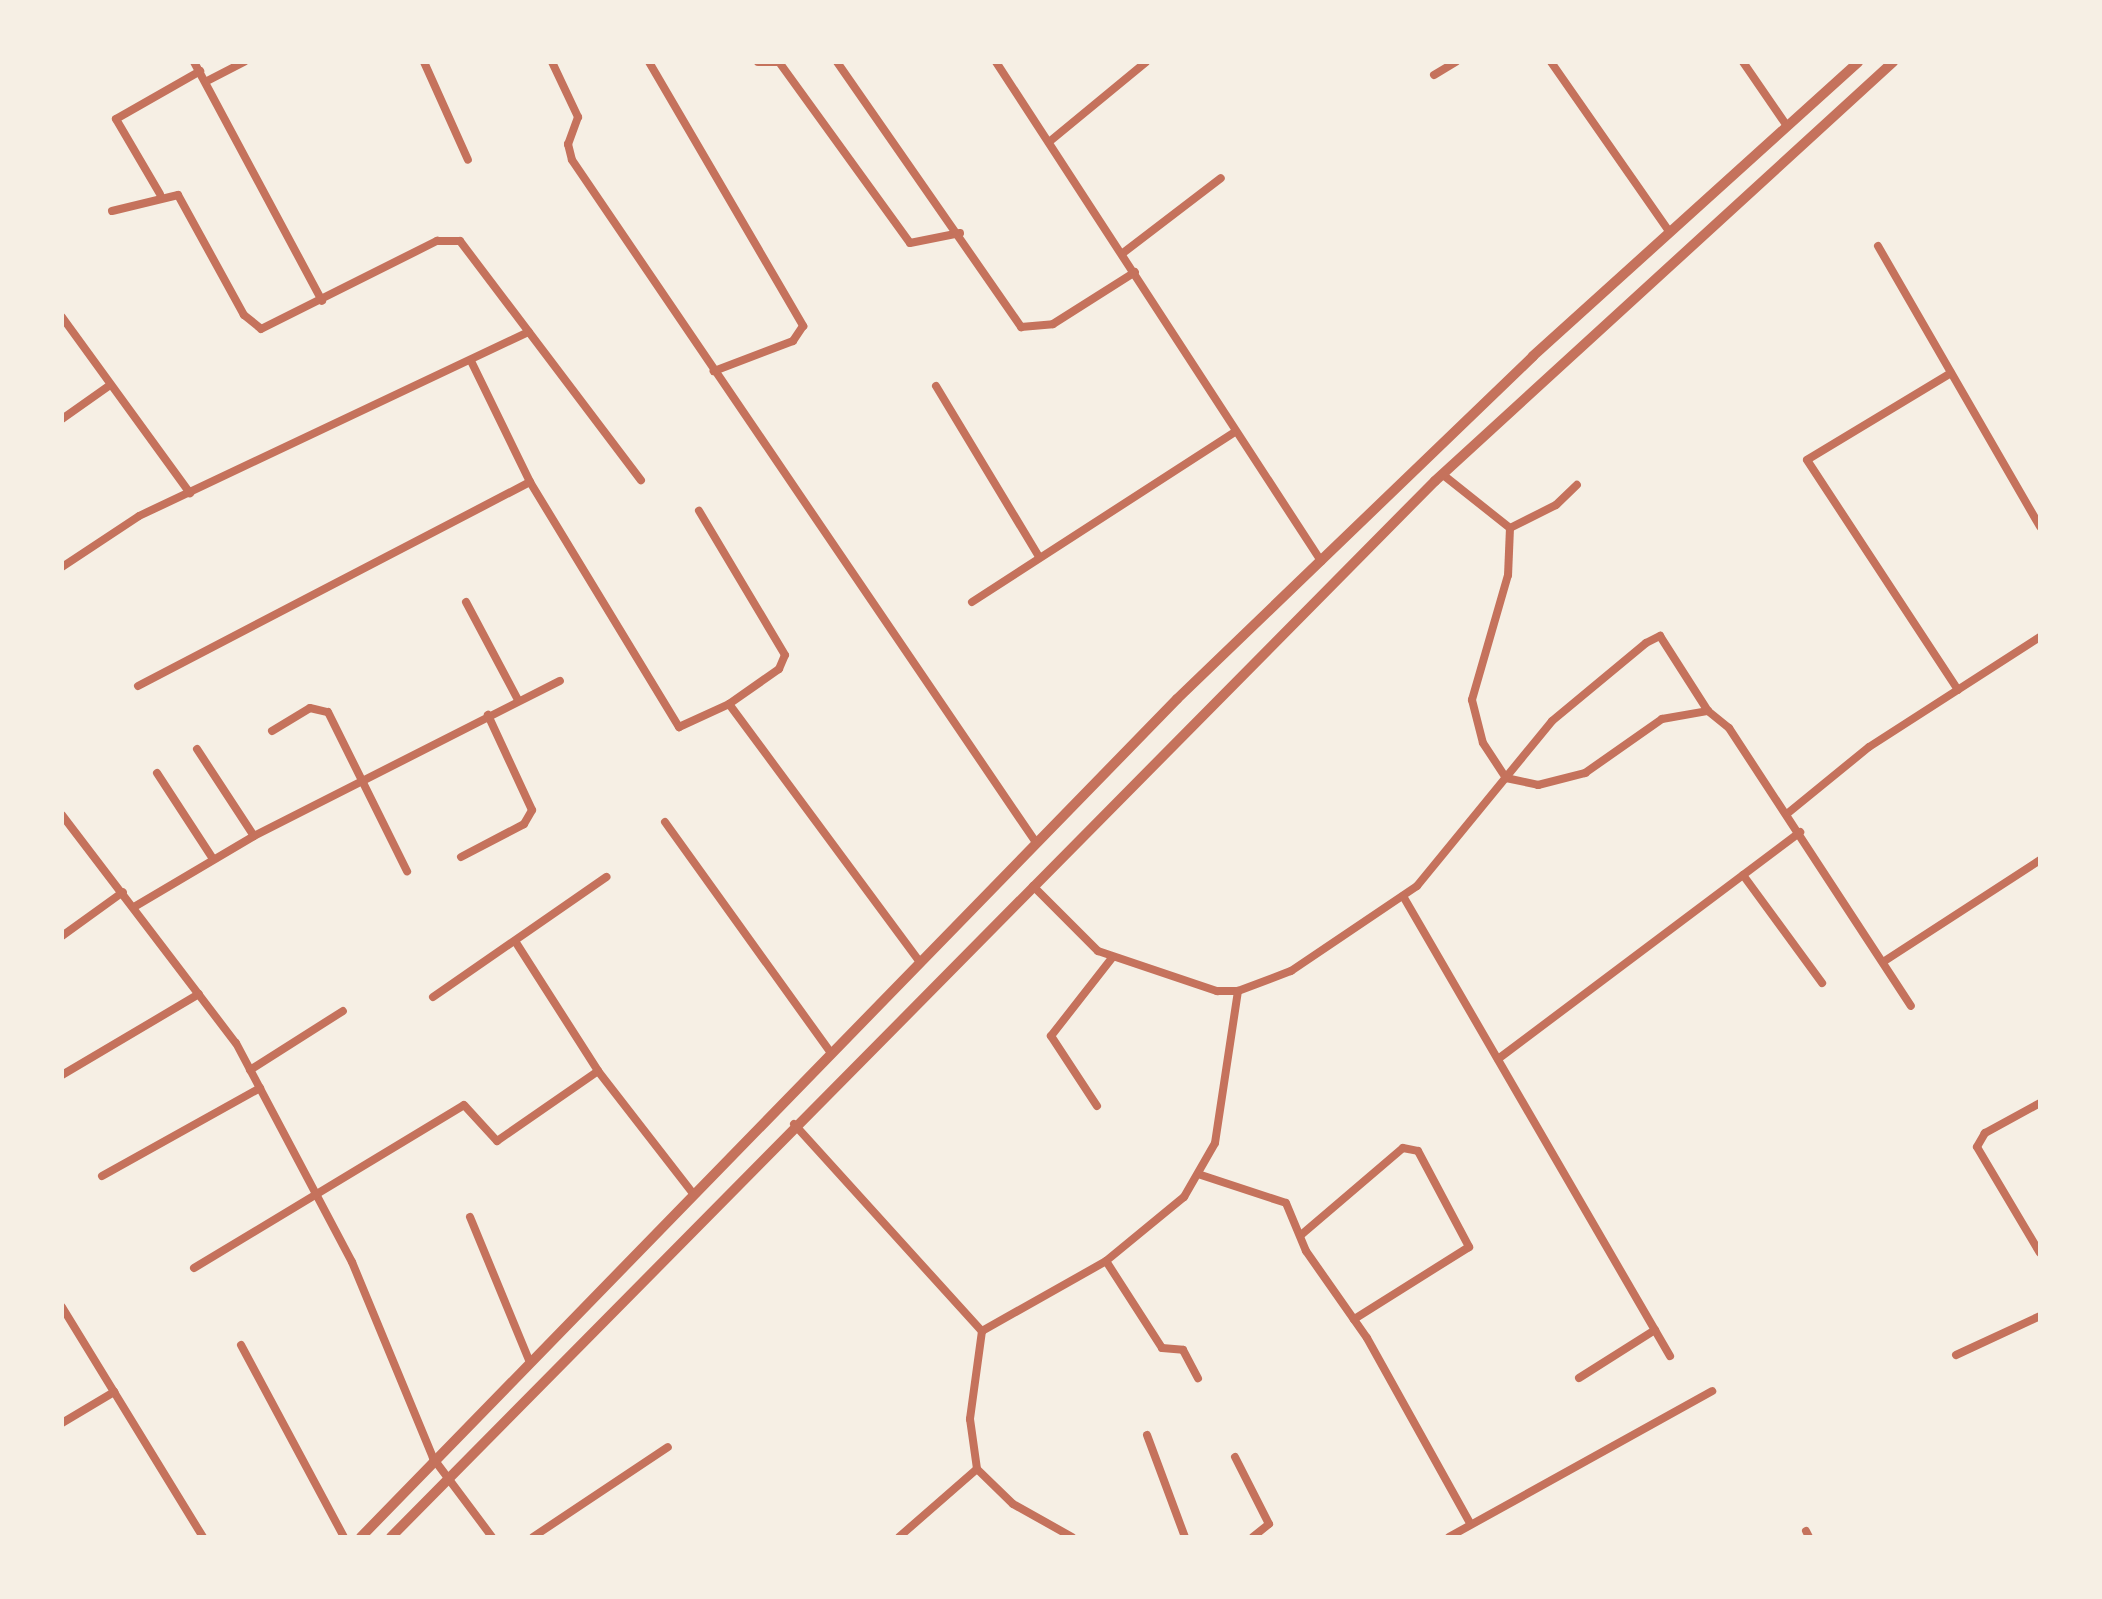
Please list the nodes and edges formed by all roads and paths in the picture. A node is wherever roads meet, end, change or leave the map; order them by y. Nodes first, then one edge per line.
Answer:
1 (194, 62) edge
2 (244, 62) edge
3 (424, 62) edge
4 (552, 62) edge
5 (649, 62) edge
6 (758, 62) edge
7 (779, 62) edge
8 (837, 62) edge
9 (996, 62) edge
10 (1146, 62) edge
11 (1456, 62) edge
12 (1551, 62) edge
13 (1743, 62) edge
14 (1858, 62) edge
15 (1893, 62) edge
16 (200, 71) junction
17 (1434, 75) dead end
18 (207, 81) junction
19 (1787, 126) junction
20 (1049, 142) junction
21 (468, 160) dead end
22 (1221, 178) dead end
23 (160, 194) junction
24 (112, 211) dead end
25 (1669, 231) junction
26 (960, 233) junction
27 (1878, 246) dead end
28 (1123, 253) junction
29 (1135, 272) junction
30 (322, 301) junction
31 (62, 317) edge
32 (529, 332) junction
33 (471, 361) junction
34 (714, 371) junction
35 (1951, 373) junction
36 (110, 385) junction
37 (936, 386) dead end
38 (62, 419) edge
39 (1233, 433) junction
40 (1442, 474) junction
41 (641, 480) dead end
42 (530, 482) junction
43 (1577, 485) dead end
44 (190, 493) junction
45 (699, 511) dead end
46 (2040, 527) edge
47 (1510, 528) junction
48 (1039, 557) junction
49 (1321, 561) junction
50 (62, 567) edge
51 (466, 602) dead end
52 (972, 602) dead end
53 (2040, 637) edge
54 (560, 681) dead end
55 (138, 686) dead end
56 (1958, 690) junction
57 (518, 700) junction
58 (729, 704) junction
59 (1708, 711) junction
60 (488, 715) junction
61 (272, 731) dead end
62 (197, 749) dead end
63 (157, 773) dead end
64 (1506, 778) junction
65 (362, 779) junction
66 (1788, 813) junction
67 (62, 815) edge
68 (665, 822) dead end
69 (1800, 832) junction
70 (254, 836) junction
71 (1035, 841) junction
72 (461, 857) dead end
73 (213, 859) junction
74 (2040, 860) edge
75 (407, 871) dead end
76 (1743, 875) junction
77 (606, 877) dead end
78 (1033, 886) junction
79 (123, 892) junction
80 (1403, 896) junction
81 (134, 907) junction
82 (62, 936) edge
83 (515, 941) junction
84 (1112, 958) junction
85 (918, 959) junction
86 (1883, 962) junction
87 (1822, 983) dead end
88 (1238, 991) junction
89 (199, 994) junction
90 (433, 997) dead end
91 (1911, 1006) dead end
92 (343, 1011) dead end
93 (829, 1050) junction
94 (1498, 1059) junction
95 (250, 1070) junction
96 (598, 1071) junction
97 (62, 1075) edge
98 (260, 1088) junction
99 (2040, 1103) edge
100 (1097, 1106) dead end
101 (794, 1124) junction
102 (1201, 1175) junction
103 (102, 1176) dead end
104 (315, 1191) junction
105 (692, 1192) junction
106 (470, 1217) dead end
107 (1301, 1235) junction
108 (2040, 1253) edge
109 (1106, 1261) junction
110 (194, 1268) dead end
111 (62, 1307) edge
112 (2040, 1316) edge
113 (1354, 1319) junction
114 (1655, 1330) junction
115 (982, 1331) junction
116 (241, 1345) dead end
117 (1956, 1355) dead end
118 (1670, 1356) dead end
119 (529, 1360) junction
120 (1198, 1378) dead end
121 (1579, 1378) dead end
122 (1712, 1391) dead end
123 (114, 1392) junction
124 (62, 1423) edge
125 (1147, 1435) dead end
126 (668, 1447) dead end
127 (1235, 1457) dead end
128 (433, 1458) junction
129 (977, 1469) junction
130 (446, 1475) junction
131 (1470, 1523) junction
132 (203, 1537) edge
133 (344, 1537) edge
134 (361, 1537) edge
135 (391, 1537) edge
136 (492, 1537) edge
137 (533, 1537) edge
138 (899, 1537) edge
139 (1072, 1537) edge
140 (1185, 1537) edge
141 (1253, 1537) edge
142 (1449, 1537) edge

1 - 16 street
2 - 18 street
3 - 21 street
4 - 34 street
5 - 34 street
6 - 7 street
7 - 26 street
8 - 26 street
9 - 20 street
10 - 20 street
11 - 17 street
12 - 25 street
13 - 19 street
14 - 19 street
15 - 40 street
16 - 18 street
16 - 23 street
18 - 30 street
19 - 25 street
20 - 28 street
22 - 28 street
23 - 24 street
23 - 30 street
25 - 49 street
26 - 29 street
27 - 35 street
28 - 29 street
29 - 39 street
30 - 32 street
31 - 36 street
32 - 33 street
32 - 41 street
33 - 42 street
33 - 44 street
34 - 71 street
35 - 46 street
35 - 56 street
36 - 38 street
36 - 44 street
37 - 48 street
39 - 48 street
39 - 49 street
40 - 47 street
40 - 78 street
42 - 55 street
42 - 58 street
43 - 47 street
44 - 50 street
45 - 58 street
47 - 64 street
48 - 52 street
49 - 71 street
51 - 57 street
53 - 56 street
54 - 57 street
56 - 66 street
57 - 60 street
58 - 85 street
59 - 64 street
59 - 64 street
59 - 66 street
60 - 65 street
60 - 72 street
61 - 65 street
62 - 70 street
63 - 73 street
64 - 80 street
65 - 70 street
65 - 75 street
66 - 69 street
67 - 79 street
68 - 93 street
69 - 76 street
69 - 86 street
70 - 73 street
71 - 85 street
73 - 81 street
74 - 86 street
76 - 87 street
76 - 94 street
77 - 83 street
78 - 84 street
78 - 101 street
79 - 81 street
79 - 82 street
80 - 88 street
80 - 94 street
81 - 89 street
83 - 90 street
83 - 96 street
84 - 88 street
84 - 100 street
85 - 93 street
86 - 91 street
88 - 102 street
89 - 95 street
89 - 97 street
92 - 95 street
93 - 105 street
94 - 114 street
95 - 98 street
96 - 104 street
96 - 105 street
98 - 103 street
98 - 104 street
99 - 108 street
101 - 115 street
101 - 130 street
102 - 107 street
102 - 109 street
104 - 110 street
104 - 128 street
105 - 119 street
106 - 119 street
107 - 113 street
107 - 113 street
109 - 115 street
109 - 120 street
111 - 123 street
112 - 117 street
113 - 131 street
114 - 118 street
114 - 121 street
115 - 129 street
116 - 133 street
119 - 128 street
122 - 131 street
123 - 124 street
123 - 132 street
125 - 140 street
126 - 137 street
127 - 141 street
128 - 130 street
128 - 134 street
129 - 138 street
129 - 139 street
130 - 135 street
130 - 136 street
131 - 142 street

